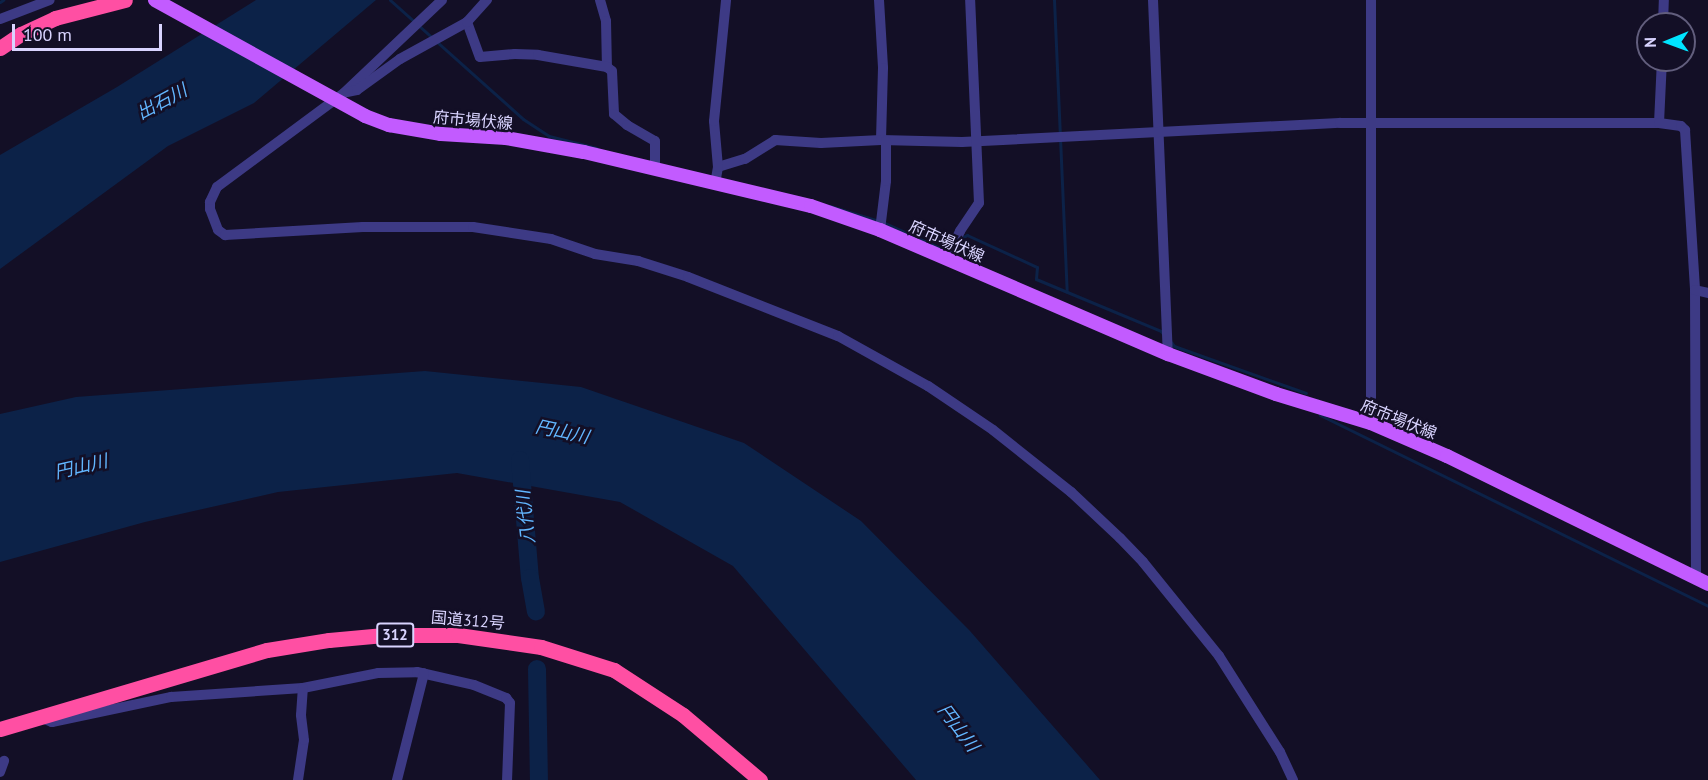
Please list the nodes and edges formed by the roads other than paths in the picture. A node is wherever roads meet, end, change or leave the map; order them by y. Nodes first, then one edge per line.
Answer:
1 (50, 0) edge
2 (125, 0) edge
3 (155, 0) edge
4 (442, 0) edge
5 (487, 0) edge
6 (600, 0) edge
7 (726, 0) edge
8 (879, 0) edge
9 (970, 0) edge
10 (1153, 0) edge
11 (1371, 0) edge
12 (0, 19) edge
13 (467, 22) junction
14 (0, 48) edge
15 (607, 67) junction
16 (1661, 72) edge
17 (334, 95) junction
18 (1371, 123) junction
19 (1659, 123) junction
20 (1158, 132) junction
21 (977, 140) junction
22 (884, 141) junction
23 (718, 167) junction
24 (655, 170) junction
25 (715, 184) junction
26 (880, 230) junction
27 (947, 258) junction
28 (1695, 290) junction
29 (1708, 293) edge
30 (1168, 354) junction
31 (1371, 423) junction
32 (1702, 581) edge
33 (424, 673) junction
34 (303, 688) junction
35 (40, 717) junction
36 (0, 729) edge
37 (298, 780) edge
38 (397, 780) edge
39 (507, 780) edge
40 (760, 780) edge
41 (1293, 780) edge

1 - 12 street
2 - 14 highway
3 - 17 main road, 府市場伏線
4 - 17 street
5 - 13 street
6 - 15 street
7 - 23 street
8 - 22 street
9 - 21 street
10 - 20 street
11 - 18 street
13 - 15 street
13 - 17 street
15 - 24 street
16 - 19 street
17 - 24 main road, 府市場伏線
17 - 41 street
18 - 19 street
18 - 20 street
18 - 31 street
19 - 28 street
20 - 21 street
20 - 30 street
21 - 22 street
21 - 27 street
22 - 23 street
22 - 26 street
23 - 25 street
24 - 25 main road, 府市場伏線
25 - 26 main road, 府市場伏線
26 - 27 main road, 府市場伏線
27 - 30 main road, 府市場伏線
28 - 29 street
28 - 32 street
30 - 31 main road, 府市場伏線
31 - 32 main road, 府市場伏線
33 - 34 street
33 - 38 street
33 - 39 street
34 - 35 street
34 - 37 street
35 - 36 highway, 国道312号 / 312
35 - 40 highway, 国道312号 / 312

